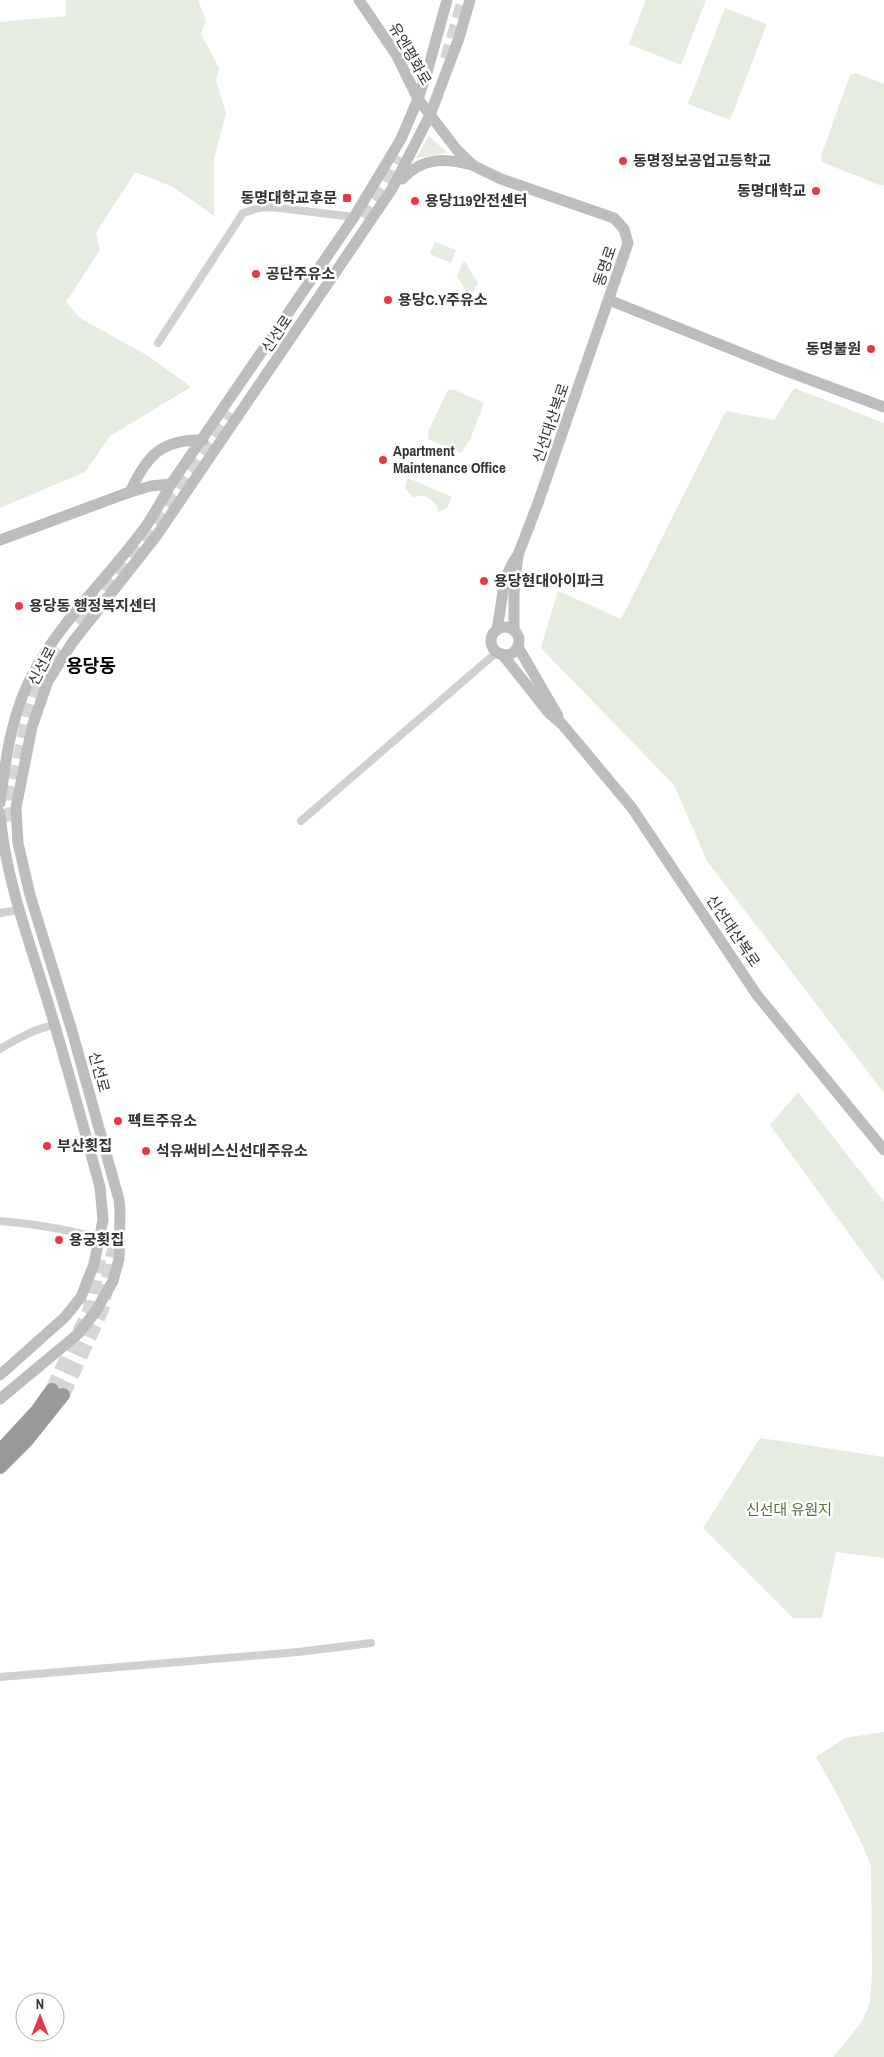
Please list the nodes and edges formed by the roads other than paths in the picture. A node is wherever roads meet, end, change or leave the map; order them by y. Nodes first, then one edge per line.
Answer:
1 (359, 0) edge
2 (447, 0) edge
3 (470, 0) edge
4 (418, 99) junction
5 (430, 115) junction
6 (474, 166) junction
7 (392, 190) junction
8 (354, 217) junction
9 (609, 300) junction
10 (158, 343) dead end
11 (884, 407) edge
12 (203, 440) junction
13 (172, 484) junction
14 (130, 492) junction
15 (0, 540) edge
16 (518, 555) junction
17 (496, 630) junction
18 (514, 630) junction
19 (518, 647) junction
20 (499, 653) junction
21 (562, 724) junction
22 (0, 803) edge
23 (0, 814) tunnel mouth
24 (301, 821) dead end
25 (17, 833) junction
26 (2, 834) junction
27 (18, 910) junction
28 (0, 913) edge
29 (54, 1025) junction
30 (0, 1049) edge
31 (884, 1150) edge
32 (0, 1221) edge
33 (100, 1237) junction
34 (120, 1244) junction
35 (0, 1375) edge
36 (0, 1399) edge
37 (0, 1451) edge
38 (0, 1467) edge
39 (371, 1643) dead end
40 (0, 1677) edge

1 - 4 main road, 유엔평화로
2 - 4 main road, 신선로
3 - 5 main road, 신선로
4 - 5 main road, 동명로
4 - 8 main road, 신선로
5 - 6 main road, 동명로
5 - 7 main road, 신선로
6 - 7 main road
6 - 9 main road, 동명로
7 - 25 main road, 신선로
8 - 10 street
8 - 12 main road, 신선로
9 - 11 main road, 동명로
9 - 16 main road, 신선대산복로
12 - 13 main road, 신선로
12 - 14 main road
13 - 14 main road
13 - 22 main road, 신선로
14 - 15 main road
16 - 17 main road, 신선대산복로
16 - 18 main road, 신선대산복로
17 - 18 main road
17 - 20 main road, 신선대산복로
18 - 19 main road, 신선대산복로
19 - 20 main road
19 - 21 main road, 신선대산복로
20 - 21 main road, 신선대산복로
20 - 24 street
21 - 31 main road, 신선대산복로
23 - 26 main road, 신선로
25 - 26 main road
25 - 34 main road, 신선로
26 - 27 main road, 신선로
27 - 28 street
27 - 29 main road, 신선로
29 - 30 street
29 - 33 main road, 신선로
32 - 33 street
33 - 34 street
33 - 35 main road, 신선로
34 - 36 main road, 신선로
37 - 38 highway
39 - 40 street

